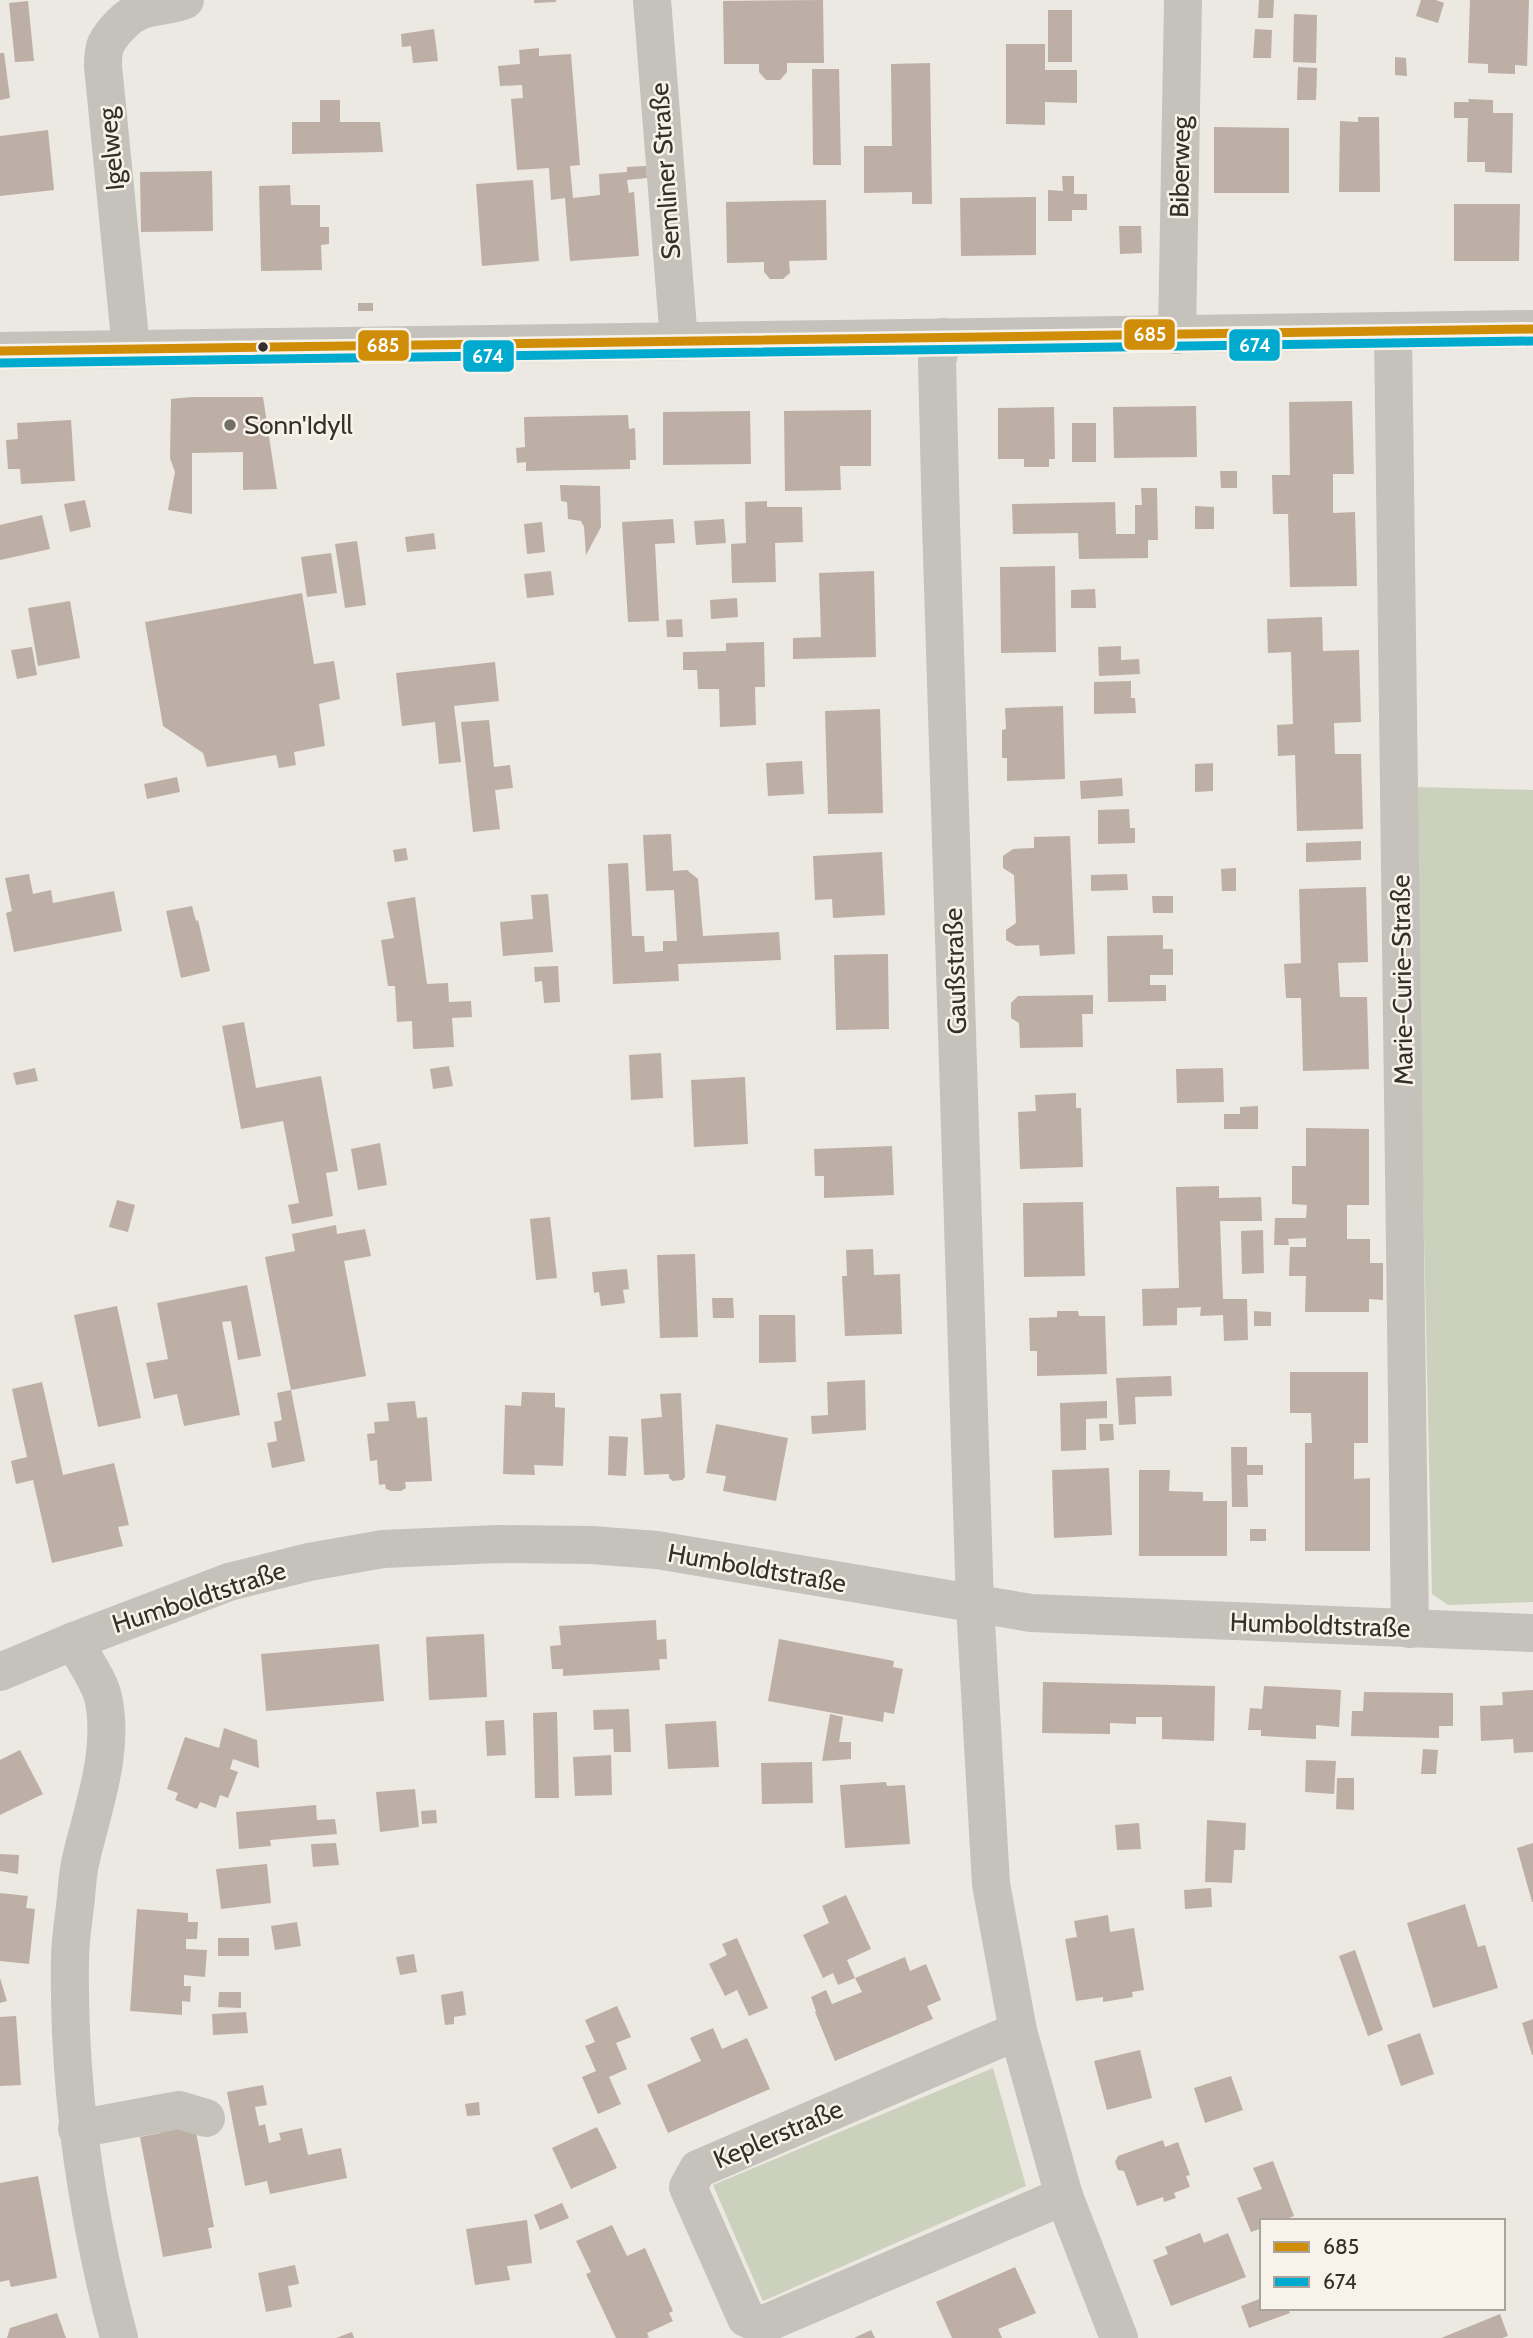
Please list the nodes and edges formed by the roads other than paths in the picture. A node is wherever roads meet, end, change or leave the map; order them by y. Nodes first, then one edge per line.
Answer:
1 (185, 0) edge
2 (652, 0) edge
3 (1183, 0) edge
4 (1533, 329) edge
5 (1394, 331) junction
6 (1177, 335) junction
7 (943, 337) junction
8 (679, 341) junction
9 (131, 349) junction
10 (0, 351) edge
11 (975, 1605) junction
12 (1410, 1629) junction
13 (1533, 1633) edge
14 (74, 1641) junction
15 (0, 1672) edge
16 (1018, 2031) junction
17 (206, 2118) dead end
18 (77, 2129) junction
19 (1064, 2196) junction
20 (118, 2338) edge
21 (1119, 2338) edge

1 - 9 street, Igelweg
2 - 8 street, Semliner Straße
3 - 6 street, Biberweg
4 - 5 street
5 - 6 street
5 - 12 street, Marie-Curie-Straße
6 - 7 street
7 - 8 street
7 - 11 street, Gaußstraße
8 - 9 street
9 - 10 street
11 - 12 street, Humboldtstraße
11 - 14 street, Humboldtstraße
11 - 16 street
12 - 13 street, Humboldtstraße
14 - 15 street, Humboldtstraße
14 - 18 street
16 - 19 street
16 - 19 street, Keplerstraße
17 - 18 street
18 - 20 street
19 - 21 street

